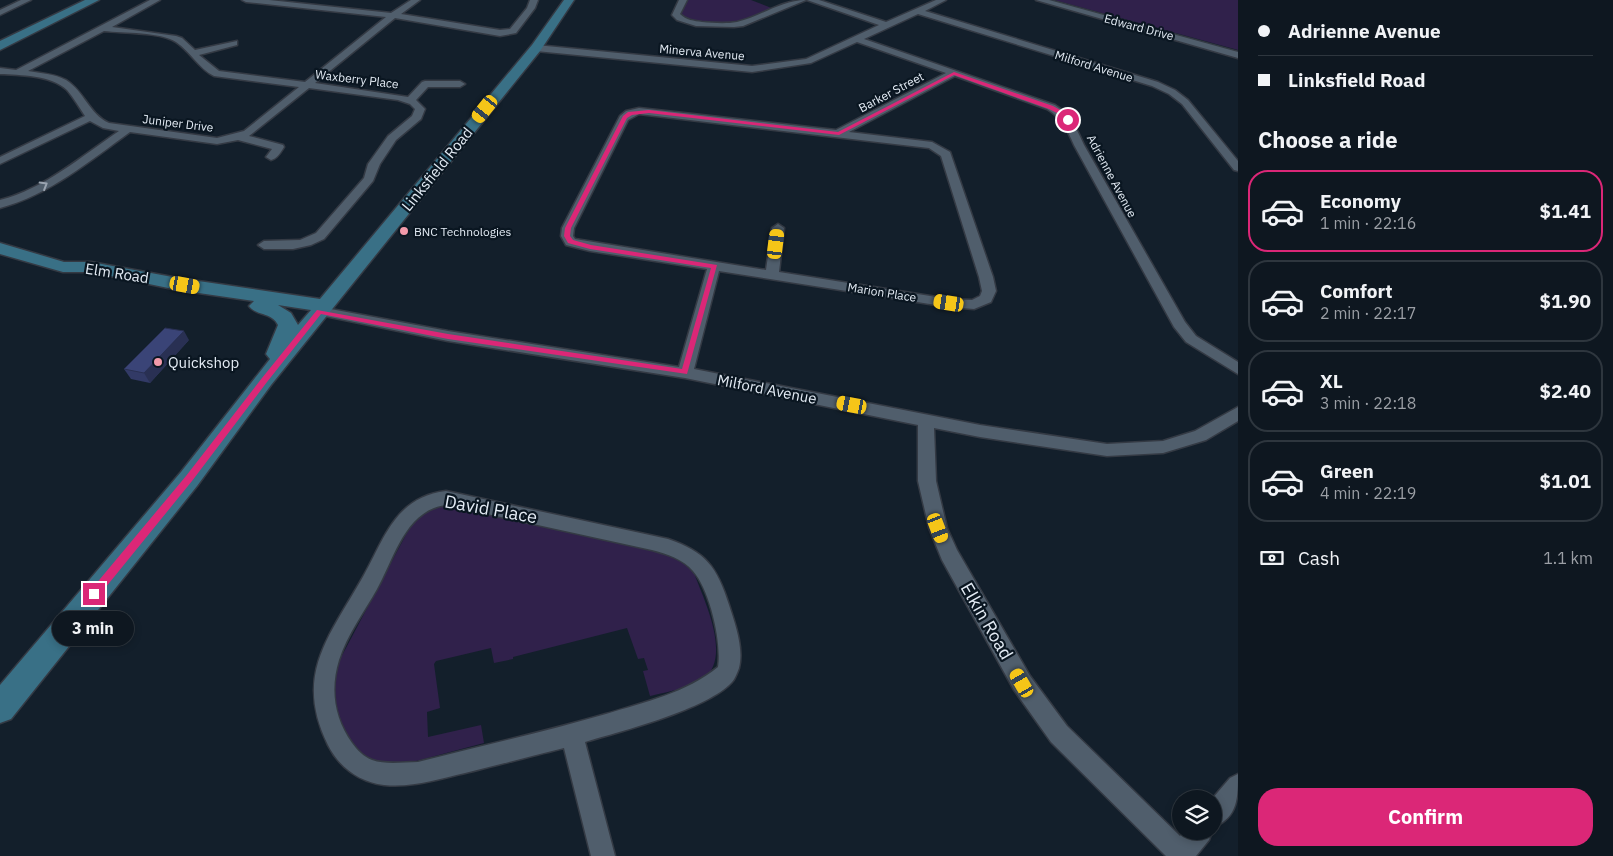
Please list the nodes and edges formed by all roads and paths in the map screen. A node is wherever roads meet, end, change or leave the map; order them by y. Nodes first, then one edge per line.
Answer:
1 (27, 0) edge
2 (82, 0) edge
3 (94, 0) edge
4 (156, 0) edge
5 (246, 0) edge
6 (416, 0) edge
7 (534, 0) edge
8 (569, 0) edge
9 (683, 0) edge
10 (802, 0) edge
11 (811, 0) edge
12 (942, 0) edge
13 (1040, 0) edge
14 (0, 12) edge
15 (918, 12) junction
16 (392, 16) junction
17 (886, 24) junction
18 (101, 28) junction
19 (857, 39) junction
20 (0, 40) edge
21 (234, 42) dead end
22 (0, 46) edge
23 (536, 48) junction
24 (194, 53) junction
25 (1238, 54) edge
26 (6, 73) edge
27 (954, 73) junction
28 (460, 84) dead end
29 (307, 85) junction
30 (410, 100) junction
31 (90, 116) junction
32 (128, 130) junction
33 (839, 133) junction
34 (238, 137) junction
35 (271, 157) dead end
36 (0, 160) edge
37 (1238, 168) edge
38 (0, 204) edge
39 (778, 228) dead end
40 (264, 245) dead end
41 (0, 248) edge
42 (714, 267) junction
43 (772, 275) junction
44 (347, 279) junction
45 (265, 303) junction
46 (320, 311) junction
47 (1238, 369) edge
48 (685, 372) junction
49 (264, 380) junction
50 (1238, 413) edge
51 (926, 419) junction
52 (0, 708) edge
53 (572, 734) junction
54 (1238, 786) edge
55 (1222, 805) edge
56 (1192, 840) edge
57 (1180, 855) edge
58 (604, 856) edge

1 - 14 street
2 - 20 main road
3 - 22 main road
4 - 18 street
5 - 16 street
6 - 16 street, Juniper Drive
7 - 16 street
8 - 23 main road, Linksfield Road
9 - 10 street
11 - 17 street
12 - 15 street, Minerva Avenue
13 - 25 street, Edward Drive
15 - 17 street, Minerva Avenue
15 - 37 street, Milford Avenue
16 - 29 street, Juniper Drive
17 - 19 street, Minerva Avenue
18 - 24 street, Waxberry Place
18 - 26 street
19 - 23 street, Minerva Avenue
19 - 27 street, Adrienne Avenue
21 - 24 street
23 - 44 main road, Linksfield Road
24 - 29 street, Waxberry Place
26 - 31 street, Juniper Drive
27 - 33 street, Barker Street
27 - 47 street, Adrienne Avenue
28 - 30 street
29 - 30 street, Waxberry Place
29 - 34 street, Juniper Drive
30 - 40 street, Waxberry Place
31 - 32 street, Juniper Drive
31 - 36 street
32 - 34 street, Juniper Drive
38 -> 32 street
33 - 42 street, Marion Place
33 - 43 street, Marion Place
34 - 35 street
39 - 43 street
41 - 45 main road, Elm Road
42 - 43 street, Marion Place
42 - 48 street
44 - 45 main road
44 - 46 main road, Linksfield Road
45 - 46 main road
45 - 49 main road
46 - 48 street, Milford Avenue
46 - 49 main road, Linksfield Road
48 - 51 street, Milford Avenue
49 - 52 main road, Linksfield Road
50 - 51 street, Milford Avenue
51 - 57 street, Elkin Road
53 - 53 street, David Place
53 - 58 street
54 - 55 street
56 - 57 street

